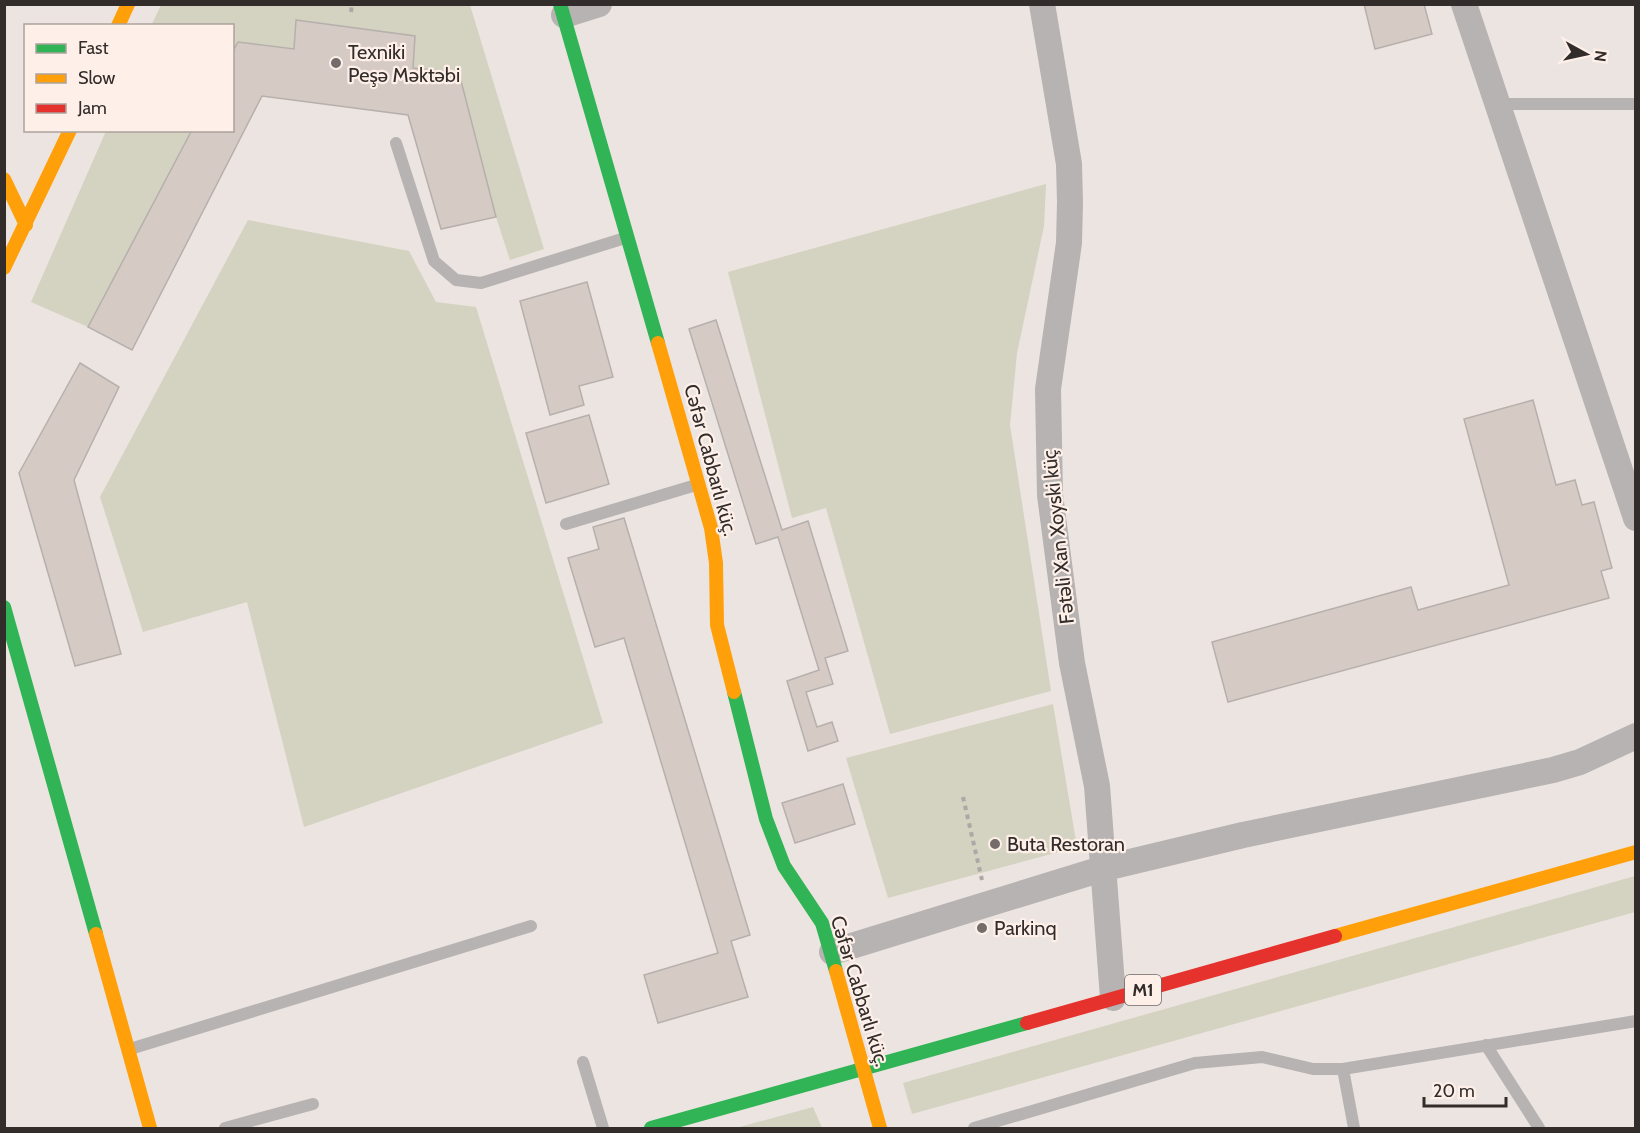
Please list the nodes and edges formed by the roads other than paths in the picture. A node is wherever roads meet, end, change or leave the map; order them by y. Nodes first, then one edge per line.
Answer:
1 (128, 4) edge
2 (599, 4) edge
3 (1042, 4) edge
4 (1464, 4) edge
5 (562, 10) edge
6 (119, 24) edge
7 (1496, 104) junction
8 (1635, 104) edge
9 (69, 132) edge
10 (396, 143) dead end
11 (4, 179) edge
12 (26, 225) junction
13 (629, 237) junction
14 (4, 268) edge
15 (700, 484) junction
16 (1635, 518) edge
17 (566, 524) dead end
18 (4, 607) edge
19 (1635, 736) edge
20 (1635, 852) edge
21 (1105, 868) junction
22 (531, 926) dead end
23 (831, 952) junction
24 (1113, 998) junction
25 (1635, 1021) edge
26 (1486, 1045) junction
27 (129, 1050) junction
28 (583, 1062) dead end
29 (864, 1067) junction
30 (1343, 1069) junction
31 (313, 1104) dead end
32 (150, 1128) edge
33 (225, 1128) edge
34 (603, 1128) edge
35 (651, 1128) edge
36 (880, 1128) edge
37 (974, 1128) edge
38 (1354, 1128) edge
39 (1539, 1128) edge

1 - 6 main road
2 - 5 street
3 - 21 street, Fətəli Xan Xoyski küç
4 - 7 street
5 - 13 main road, Cəfər Cabbarlı küç.
7 - 8 lane
7 - 16 street
9 - 12 main road
10 - 13 lane
11 - 12 main road
12 - 14 main road
13 - 15 main road, Cəfər Cabbarlı küç.
15 - 17 lane
15 - 23 main road, Cəfər Cabbarlı küç.
18 - 27 main road
19 - 21 street
20 - 24 main road, M1
21 - 23 street
21 - 24 street, Fətəli Xan Xoyski küç
22 - 27 lane
23 - 29 main road, Cəfər Cabbarlı küç.
24 - 29 main road, M1
25 - 26 lane
26 - 30 lane
26 - 39 lane
27 - 32 main road
28 - 34 lane
29 - 35 main road, M1
29 - 36 main road, Cəfər Cabbarlı küç.
30 - 37 lane
30 - 38 lane
31 - 33 lane

